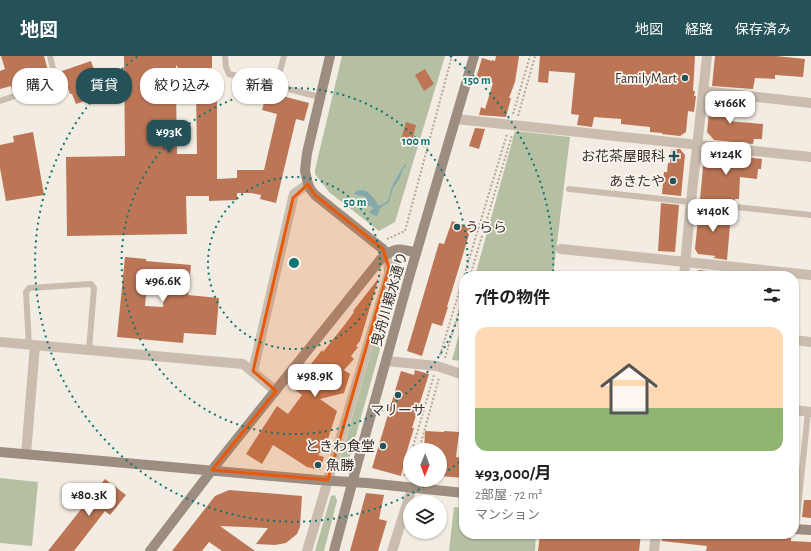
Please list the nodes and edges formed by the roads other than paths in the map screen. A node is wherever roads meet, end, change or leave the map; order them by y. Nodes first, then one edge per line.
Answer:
1 (50, 56) edge
2 (225, 56) edge
3 (284, 56) edge
4 (330, 56) edge
5 (474, 56) edge
6 (707, 56) edge
7 (281, 68) edge
8 (232, 75) edge
9 (288, 89) edge
10 (703, 91) junction
11 (320, 97) junction
12 (0, 101) edge
13 (811, 103) edge
14 (456, 119) junction
15 (698, 145) junction
16 (811, 156) edge
17 (308, 184) junction
18 (570, 189) dead end
19 (691, 202) junction
20 (811, 215) edge
21 (561, 249) dead end
22 (386, 253) junction
23 (416, 253) junction
24 (685, 263) junction
25 (684, 271) edge
26 (769, 271) edge
27 (799, 274) edge
28 (811, 275) edge
29 (799, 341) edge
30 (0, 342) edge
31 (811, 342) edge
32 (32, 345) junction
33 (89, 350) junction
34 (386, 361) junction
35 (253, 371) junction
36 (459, 373) edge
37 (276, 391) junction
38 (799, 410) edge
39 (810, 411) edge
40 (0, 452) edge
41 (26, 454) junction
42 (212, 470) junction
43 (328, 480) junction
44 (352, 482) junction
45 (412, 488) junction
46 (459, 493) edge
47 (799, 498) edge
48 (799, 529) edge
49 (811, 530) edge
50 (655, 539) edge
51 (150, 551) edge
52 (307, 551) edge
53 (334, 551) edge
54 (392, 551) edge
55 (654, 551) edge

1 - 12 lane
2 - 8 lane
3 - 7 lane
4 - 11 street
5 - 14 street, 曳舟川親水通り
6 - 10 street
9 - 11 lane
10 - 13 street
10 - 15 street
11 - 17 street
14 - 15 street
14 - 23 street, 曳舟川親水通り
15 - 16 street
15 - 19 street
17 - 22 street
17 - 35 street
18 - 19 lane
19 - 20 lane
19 - 24 street
21 - 24 street
22 - 23 street
22 - 37 street
22 - 43 street
23 - 34 street, 曳舟川親水通り
24 - 25 street
24 - 26 street
27 - 28 street
29 - 31 street
30 - 32 street
32 - 33 street
32 - 33 lane
32 - 41 street
33 - 35 street
34 - 36 street
34 - 44 street, 曳舟川親水通り
35 - 37 street
37 - 42 street
38 - 39 street
39 - 47 lane
40 - 41 street
41 - 42 street
42 - 43 street
42 - 51 street
43 - 44 street
43 - 52 street
44 - 45 street
44 - 53 street, 曳舟川親水通り
45 - 46 street
45 - 54 street
48 - 49 street
50 - 55 street

